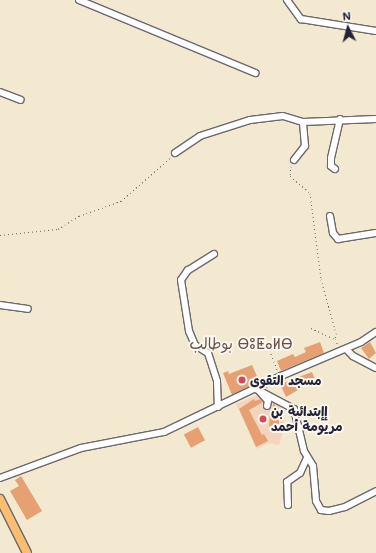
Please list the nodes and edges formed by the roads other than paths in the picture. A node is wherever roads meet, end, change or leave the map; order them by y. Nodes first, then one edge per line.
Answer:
1 (79, 0) edge
2 (287, 0) edge
3 (376, 30) edge
4 (254, 73) dead end
5 (0, 92) edge
6 (20, 100) dead end
7 (376, 119) edge
8 (340, 120) junction
9 (303, 122) junction
10 (174, 153) road end
11 (294, 160) road end
12 (335, 170) dead end
13 (330, 216) dead end
14 (376, 233) edge
15 (214, 254) dead end
16 (0, 305) edge
17 (28, 309) dead end
18 (376, 332) edge
19 (343, 350) junction
20 (376, 368) edge
21 (258, 390) junction
22 (267, 406) dead end
23 (218, 407) junction
24 (308, 458) junction
25 (0, 478) edge
26 (376, 491) edge
27 (0, 499) edge
28 (288, 505) dead end
29 (27, 553) edge

1 - 4 street
2 - 3 street
5 - 6 street
7 - 8 street
8 - 9 street
8 - 12 street
9 - 10 street
9 - 11 street
13 - 14 street
15 - 23 street
16 - 17 street
18 - 19 street
19 - 20 street
19 - 21 street
21 - 22 street
21 - 23 street
21 - 24 street
23 - 25 street
24 - 26 street
24 - 28 street
27 - 29 main road

